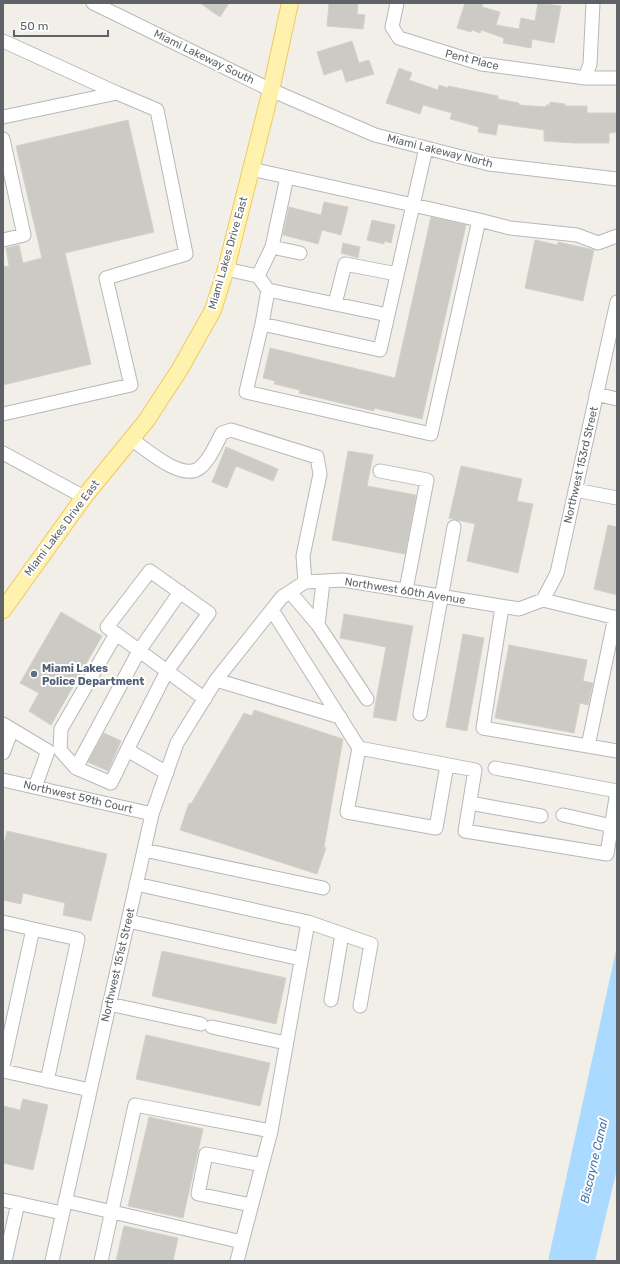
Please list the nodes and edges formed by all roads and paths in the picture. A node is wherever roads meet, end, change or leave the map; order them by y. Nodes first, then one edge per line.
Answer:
1 (93, 3) edge
2 (290, 3) edge
3 (397, 3) edge
4 (593, 3) edge
5 (114, 7) edge
6 (3, 41) edge
7 (585, 78) junction
8 (617, 78) edge
9 (271, 90) junction
10 (117, 93) junction
11 (3, 117) edge
12 (3, 139) edge
13 (426, 148) junction
14 (251, 169) junction
15 (287, 177) junction
16 (617, 179) edge
17 (413, 205) junction
18 (479, 220) junction
19 (617, 236) edge
20 (3, 240) edge
21 (272, 248) junction
22 (300, 254) dead end
23 (226, 269) junction
24 (397, 274) junction
25 (258, 276) junction
26 (268, 290) junction
27 (617, 302) edge
28 (335, 304) junction
29 (388, 315) junction
30 (262, 324) junction
31 (596, 394) junction
32 (617, 399) edge
33 (3, 414) edge
34 (131, 439) junction
35 (3, 453) edge
36 (380, 471) dead end
37 (575, 490) junction
38 (84, 497) junction
39 (617, 498) edge
40 (454, 527) dead end
41 (305, 582) junction
42 (323, 582) junction
43 (406, 590) junction
44 (180, 592) junction
45 (290, 592) junction
46 (442, 596) junction
47 (543, 600) junction
48 (502, 607) junction
49 (3, 610) edge
50 (272, 610) junction
51 (616, 617) edge
52 (318, 625) junction
53 (116, 634) junction
54 (139, 651) junction
55 (167, 671) junction
56 (216, 680) junction
57 (205, 699) junction
58 (367, 699) dead end
59 (420, 714) dead end
60 (340, 717) junction
61 (8, 727) edge
62 (588, 746) junction
63 (359, 748) junction
64 (127, 750) junction
65 (617, 751) edge
66 (3, 753) edge
67 (447, 764) junction
68 (76, 768) junction
69 (495, 768) dead end
70 (167, 773) junction
71 (3, 780) edge
72 (35, 787) junction
73 (470, 803) junction
74 (152, 814) junction
75 (562, 815) dead end
76 (541, 816) dead end
77 (612, 826) junction
78 (144, 850) junction
79 (136, 884) junction
80 (323, 888) dead end
81 (128, 921) junction
82 (3, 922) edge
83 (308, 922) junction
84 (33, 929) junction
85 (342, 934) junction
86 (301, 959) junction
87 (331, 1000) dead end
88 (109, 1004) junction
89 (360, 1006) dead end
90 (286, 1043) junction
91 (3, 1066) edge
92 (3, 1071) edge
93 (47, 1080) junction
94 (90, 1090) junction
95 (270, 1131) junction
96 (262, 1165) junction
97 (3, 1200) edge
98 (18, 1203) junction
99 (251, 1205) junction
100 (64, 1207) junction
101 (112, 1212) junction
102 (242, 1242) junction
103 (6, 1261) edge
104 (52, 1261) edge
105 (101, 1261) edge
106 (237, 1261) edge

1 - 5 street, Miami Lakeway South
2 - 9 main road, Miami Lakes Drive East
3 - 7 street, Pent Place
4 - 7 street
5 - 9 street, Miami Lakeway South
6 - 10 street
7 - 8 street, Pent Place
9 - 13 street, Miami Lakeway North
9 - 14 main road, Miami Lakes Drive East
10 - 11 street
10 - 33 street
12 - 20 street
13 - 16 street, Miami Lakeway North
13 - 17 street
14 - 15 street
14 - 23 main road, Miami Lakes Drive East
15 - 17 street
15 - 21 street
17 - 18 street
17 - 24 street
18 - 19 street
18 - 30 street
21 - 22 street
21 - 25 street
23 - 25 street
23 - 34 main road, Miami Lakes Drive East
24 - 28 street
24 - 29 street
25 - 26 street
26 - 28 street
26 - 30 street
27 - 31 street, Northwest 153rd Street
28 - 29 street
29 - 30 street
31 - 32 street
31 - 37 street, Northwest 153rd Street
34 - 38 main road, Miami Lakes Drive East
34 - 41 street
35 - 38 street
36 - 43 street
37 - 39 street
37 - 47 street, Northwest 153rd Street
38 - 49 main road, Miami Lakes Drive East
40 - 46 street
41 - 42 street, Northwest 60th Avenue
41 - 45 street
42 - 43 street, Northwest 60th Avenue
42 - 52 street
43 - 46 street, Northwest 60th Avenue
44 - 53 street
44 - 54 street
44 - 55 street
45 - 50 street
45 - 52 street
46 - 48 street, Northwest 60th Avenue
46 - 59 street
47 - 48 street, Northwest 60th Avenue
47 - 51 street
48 - 62 street
50 - 56 street
50 - 60 street
51 - 62 street
52 - 58 street
53 - 54 street
53 - 68 street
54 - 55 street
54 - 68 street
55 - 57 street
55 - 64 street
56 - 57 street, Northwest 151st Street
56 - 60 street
57 - 70 street, Northwest 151st Street
60 - 63 street
61 - 66 street
61 - 72 street
62 - 65 street
63 - 67 street
63 - 67 street
64 - 68 street
64 - 70 street
67 - 73 street
69 - 77 street
70 - 74 street, Northwest 151st Street
71 - 72 street, Northwest 59th Court
72 - 74 street, Northwest 59th Court
73 - 76 street
73 - 77 street
74 - 78 street, Northwest 151st Street
75 - 77 street
78 - 79 street, Northwest 151st Street
78 - 80 street
79 - 81 street, Northwest 151st Street
79 - 83 street
81 - 86 street
81 - 88 street, Northwest 151st Street
82 - 84 street
83 - 85 street
83 - 86 street
84 - 91 street
84 - 93 street
85 - 87 street
85 - 89 street
86 - 90 street
88 - 90 street
88 - 94 street, Northwest 151st Street
90 - 95 street
92 - 93 street
93 - 94 street
94 - 100 street, Northwest 151st Street
95 - 96 street
95 - 101 street
96 - 99 street
96 - 99 street
97 - 98 street
98 - 100 street
98 - 103 street
99 - 102 street
100 - 101 street
100 - 104 street, Northwest 151st Street
101 - 102 street
101 - 105 street
102 - 106 street

